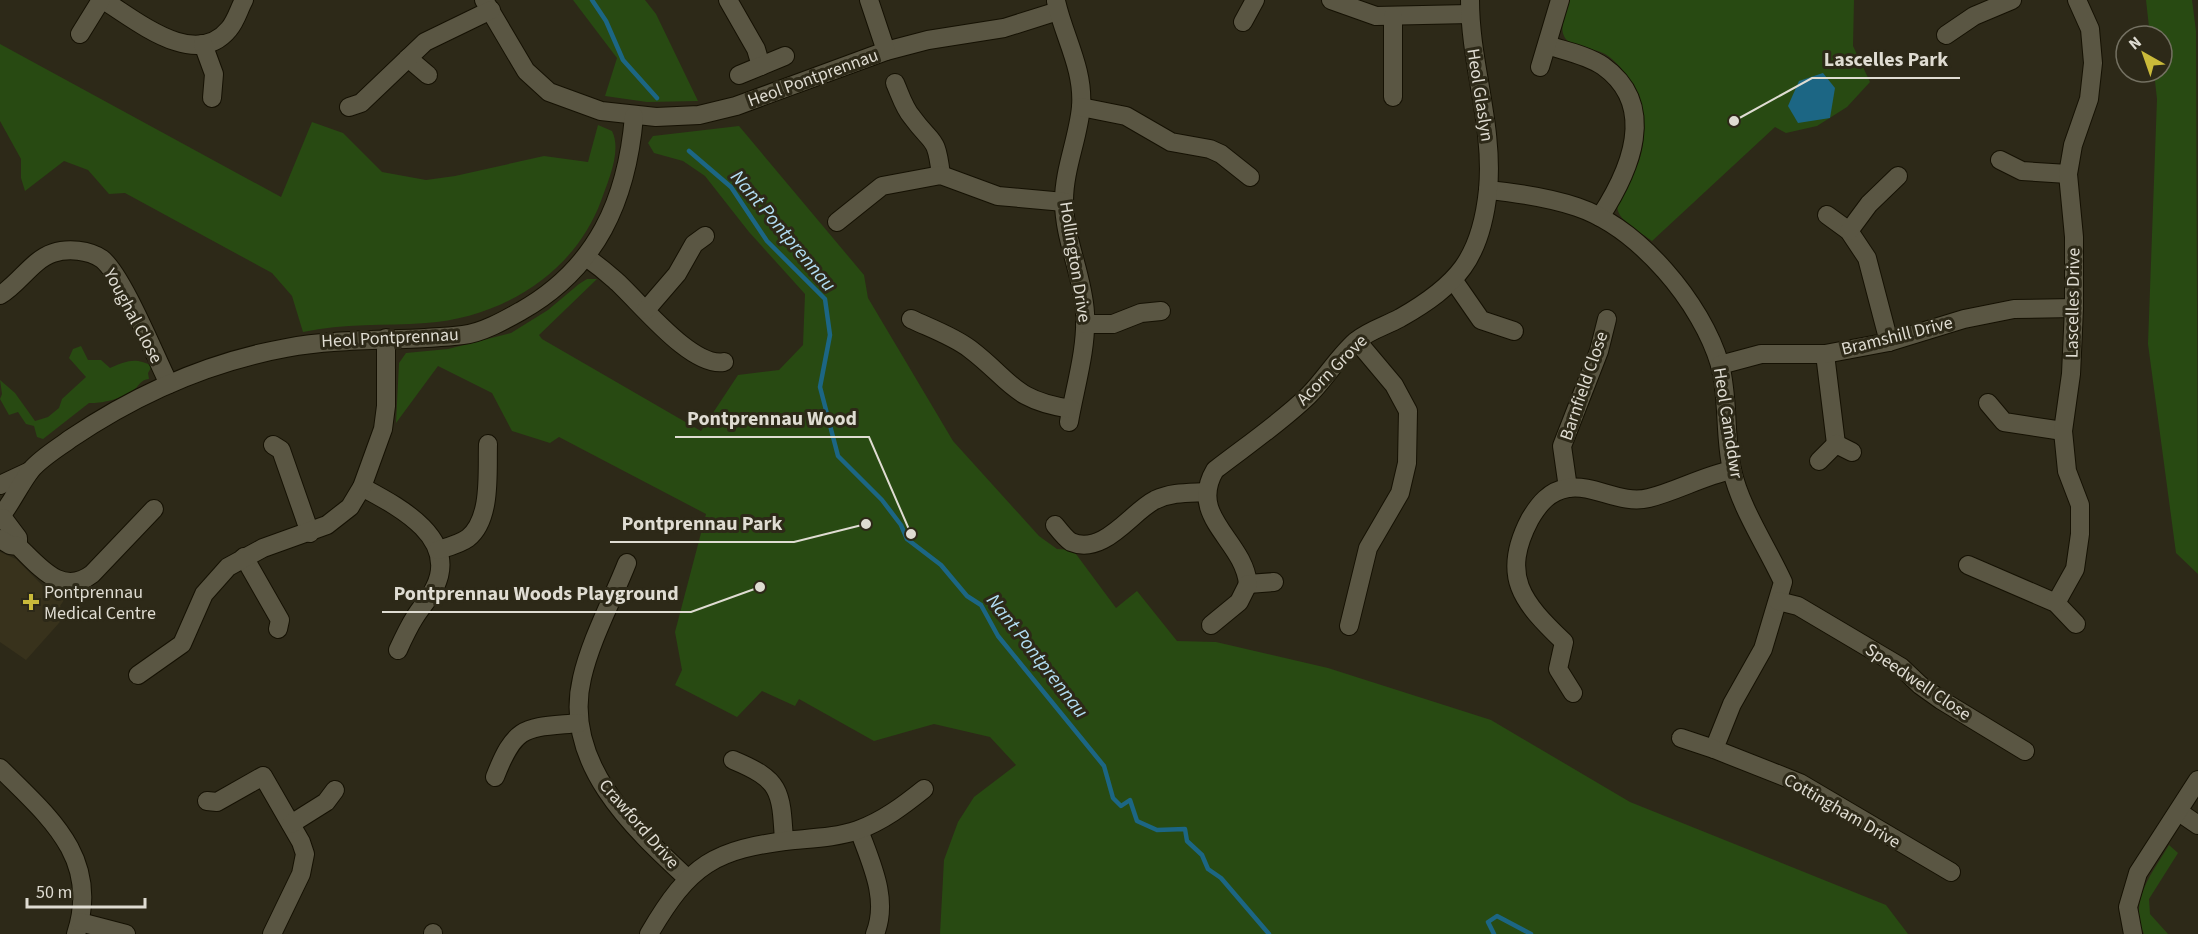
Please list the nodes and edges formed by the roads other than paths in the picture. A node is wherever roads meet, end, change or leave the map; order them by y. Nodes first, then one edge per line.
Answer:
1 (102, 0) edge
2 (244, 0) edge
3 (728, 0) edge
4 (868, 0) edge
5 (1255, 0) edge
6 (1331, 0) edge
7 (1560, 0) edge
8 (2012, 0) edge
9 (2076, 0) edge
10 (488, 5) edge
11 (1057, 5) edge
12 (1470, 7) edge
13 (1393, 16) junction
14 (1243, 22) dead end
15 (80, 34) dead end
16 (1946, 35) dead end
17 (204, 44) junction
18 (1547, 45) junction
19 (886, 51) junction
20 (785, 56) dead end
21 (408, 58) junction
22 (761, 66) junction
23 (1540, 67) dead end
24 (428, 75) dead end
25 (740, 75) dead end
26 (895, 83) dead end
27 (1394, 97) dead end
28 (212, 98) dead end
29 (349, 107) dead end
30 (1081, 107) junction
31 (634, 116) junction
32 (2000, 160) dead end
33 (2068, 174) junction
34 (941, 175) junction
35 (1898, 176) dead end
36 (1250, 177) dead end
37 (1488, 190) junction
38 (1064, 202) junction
39 (1827, 215) dead end
40 (1600, 217) junction
41 (837, 222) dead end
42 (1849, 231) junction
43 (705, 237) dead end
44 (586, 257) junction
45 (1454, 281) junction
46 (0, 296) edge
47 (2074, 308) junction
48 (646, 310) junction
49 (1161, 311) dead end
50 (912, 319) dead end
51 (1607, 319) dead end
52 (1085, 324) junction
53 (1514, 331) dead end
54 (386, 338) junction
55 (1357, 341) junction
56 (1889, 342) junction
57 (1825, 354) junction
58 (724, 362) dead end
59 (1720, 365) junction
60 (169, 384) junction
61 (1988, 403) dead end
62 (2063, 431) junction
63 (488, 444) dead end
64 (273, 445) dead end
65 (1819, 460) dead end
66 (30, 471) junction
67 (1732, 471) junction
68 (0, 485) edge
69 (362, 486) junction
70 (1568, 488) junction
71 (1206, 492) junction
72 (154, 509) dead end
73 (2, 514) edge
74 (1055, 525) dead end
75 (310, 533) junction
76 (0, 539) edge
77 (18, 546) junction
78 (438, 550) junction
79 (244, 557) junction
80 (627, 563) dead end
81 (1968, 565) dead end
82 (1274, 582) dead end
83 (1248, 584) junction
84 (1778, 601) junction
85 (2056, 603) junction
86 (2076, 624) dead end
87 (1211, 625) dead end
88 (1349, 626) dead end
89 (278, 629) dead end
90 (398, 650) dead end
91 (138, 675) dead end
92 (1572, 693) dead end
93 (579, 723) junction
94 (1681, 738) dead end
95 (1714, 749) junction
96 (2025, 751) dead end
97 (733, 760) dead end
98 (0, 768) edge
99 (495, 777) dead end
100 (2198, 780) edge
101 (924, 789) dead end
102 (335, 790) dead end
103 (207, 801) dead end
104 (2179, 812) junction
105 (291, 824) junction
106 (2198, 825) edge
107 (859, 830) junction
108 (784, 841) junction
109 (1951, 872) dead end
110 (687, 878) junction
111 (78, 928) edge
112 (126, 934) edge
113 (272, 934) edge
114 (649, 934) edge
115 (875, 934) edge
116 (2133, 934) edge

1 - 15 street
1 - 17 street
2 - 17 street
3 - 22 street
4 - 19 street
5 - 14 street
6 - 13 street
7 - 18 street
8 - 16 street
9 - 33 street, Lascelles Drive
10 - 21 street
10 - 31 street
11 - 19 street, Heol Pontprennau
11 - 30 street, Hollington Drive
12 - 13 street
12 - 37 street, Heol Glaslyn
13 - 27 street
17 - 28 street
18 - 23 street
18 - 40 street
19 - 31 street, Heol Pontprennau
20 - 22 street
21 - 24 street
21 - 29 street
22 - 25 street
26 - 34 street
30 - 36 street
30 - 38 street, Hollington Drive
31 - 44 street, Heol Pontprennau
32 - 33 street
33 - 47 street, Lascelles Drive
34 - 38 street
34 - 41 street
35 - 42 street
37 - 40 street, Heol Camddwr
37 - 45 street, Acorn Grove
38 - 52 street, Hollington Drive
39 - 42 street
40 - 59 street, Heol Camddwr
42 - 56 street
43 - 48 street
44 - 48 street
44 - 54 street, Heol Pontprennau
45 - 53 street
45 - 55 street, Acorn Grove
46 - 60 street, Youghal Close
47 - 56 street, Bramshill Drive
47 - 62 street, Lascelles Drive
48 - 58 street
49 - 52 street
50 - 52 street, Hollington Drive
51 - 70 street, Barnfield Close
54 - 60 street, Heol Pontprennau
54 - 69 street
55 - 71 street, Acorn Grove
55 - 88 street
56 - 57 street, Bramshill Drive
57 - 59 street, Bramshill Drive
57 - 65 street
59 - 67 street, Heol Camddwr
60 - 66 street, Heol Pontprennau
61 - 62 street
62 - 85 street, Lascelles Drive
63 - 78 street
64 - 75 street
66 - 68 street, Heol Pontprennau
66 - 73 street, Heol Pontprennau
67 - 70 street
67 - 84 street, Heol Camddwr
69 - 75 street
69 - 78 street
70 - 92 street
71 - 74 street
71 - 83 street
72 - 77 street
73 - 77 street
75 - 79 street
76 - 77 street
78 - 90 street
79 - 89 street
79 - 91 street
80 - 93 street, Crawford Drive
81 - 85 street
82 - 83 street
83 - 87 street
84 - 95 street
84 - 96 street, Speedwell Close
85 - 86 street
93 - 99 street
93 - 110 street, Crawford Drive
94 - 95 street, Cottingham Drive
95 - 109 street, Cottingham Drive
97 - 108 street
98 - 111 street
100 - 104 street
101 - 107 street
102 - 105 street
103 - 105 street
104 - 106 street
104 - 116 street
105 - 113 street
107 - 108 street
107 - 115 street
108 - 110 street
110 - 114 street
111 - 112 street

